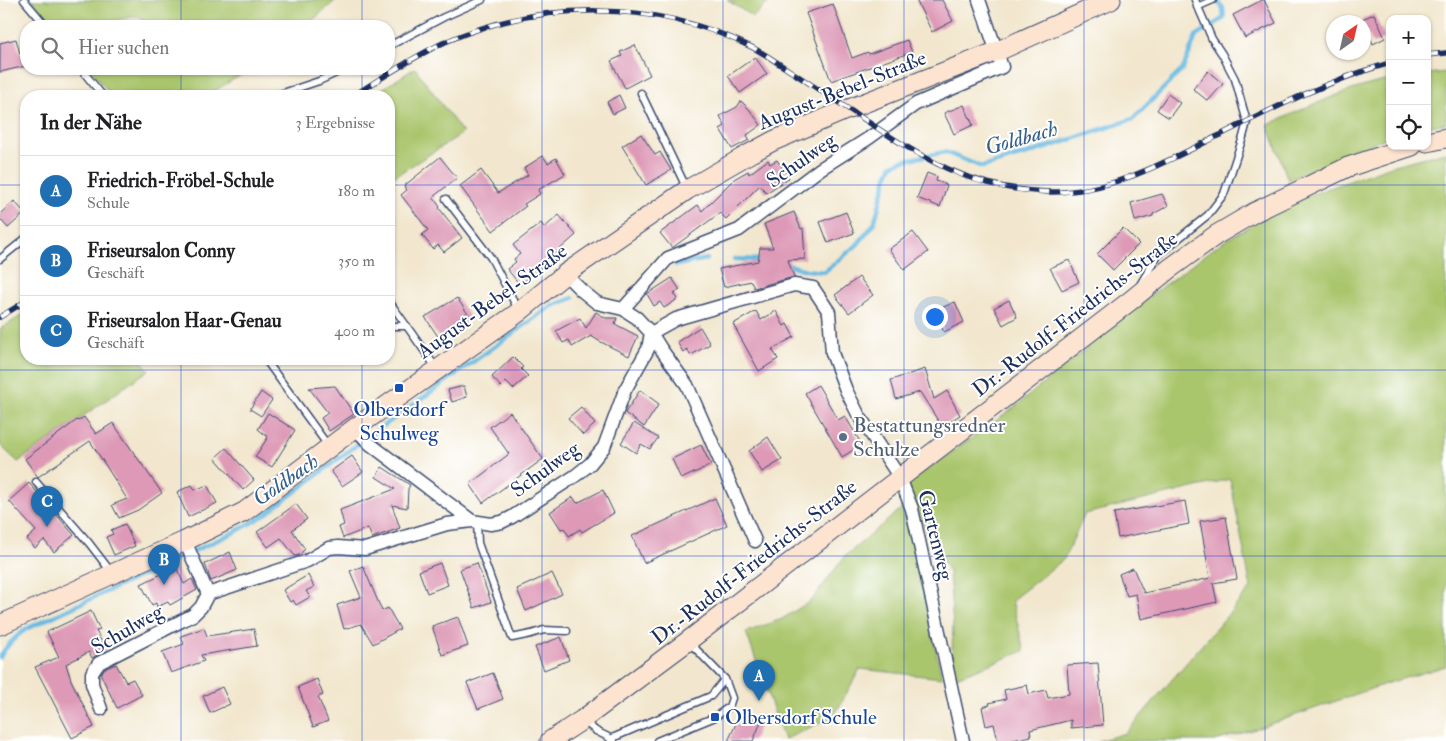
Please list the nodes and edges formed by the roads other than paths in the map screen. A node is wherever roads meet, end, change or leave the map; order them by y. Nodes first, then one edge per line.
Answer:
1 (24, 0) edge
2 (482, 0) edge
3 (980, 0) edge
4 (1111, 0) edge
5 (1210, 1) edge
6 (1196, 3) edge
7 (41, 20) edge
8 (395, 43) edge
9 (998, 51) junction
10 (86, 75) edge
11 (332, 75) edge
12 (98, 90) edge
13 (292, 90) edge
14 (641, 94) dead end
15 (1446, 138) edge
16 (1431, 141) edge
17 (1400, 150) edge
18 (687, 190) junction
19 (446, 199) dead end
20 (20, 243) edge
21 (0, 259) edge
22 (566, 274) junction
23 (1130, 301) junction
24 (623, 308) junction
25 (395, 310) edge
26 (519, 312) junction
27 (395, 326) edge
28 (406, 326) junction
29 (651, 333) junction
30 (269, 365) edge
31 (438, 369) junction
32 (355, 428) junction
33 (330, 448) junction
34 (900, 478) junction
35 (36, 482) dead end
36 (474, 522) junction
37 (755, 541) dead end
38 (188, 550) junction
39 (112, 574) junction
40 (208, 594) junction
41 (0, 625) edge
42 (566, 631) dead end
43 (688, 642) junction
44 (725, 679) junction
45 (101, 709) dead end
46 (582, 720) junction
47 (613, 740) edge
48 (550, 741) edge
49 (657, 741) edge
50 (963, 741) edge

1 - 7 lane
2 - 8 lane
3 - 9 street
4 - 9 street, August-Bebel-Straße
5 - 6 lane
6 - 23 lane
9 - 18 street, August-Bebel-Straße
9 - 24 street, Schulweg
10 - 12 lane
11 - 13 lane
14 - 18 lane
15 - 16 street
17 - 23 street, Dr.-Rudolf-Friedrichs-Straße
18 - 22 street, August-Bebel-Straße
19 - 26 lane
20 - 21 lane
22 - 24 street
22 - 26 street, August-Bebel-Straße
23 - 34 street, Dr.-Rudolf-Friedrichs-Straße
24 - 29 street
25 - 28 lane
26 - 31 street, August-Bebel-Straße
27 - 28 lane
28 - 31 lane
29 - 34 street, Gartenweg
29 - 36 street, Schulweg
29 - 37 street
30 - 33 lane
31 - 32 street, August-Bebel-Straße
32 - 33 street, August-Bebel-Straße
32 - 36 street
33 - 38 street, August-Bebel-Straße
34 - 43 street, Dr.-Rudolf-Friedrichs-Straße
34 - 50 street, Gartenweg
35 - 39 lane
36 - 40 street, Schulweg
36 - 42 lane
38 - 39 street, August-Bebel-Straße
38 - 40 street
39 - 41 street, August-Bebel-Straße
40 - 45 street, Schulweg
43 - 44 lane
43 - 46 street, Dr.-Rudolf-Friedrichs-Straße
44 - 47 lane
44 - 49 lane
46 - 47 lane
46 - 48 street, Dr.-Rudolf-Friedrichs-Straße

